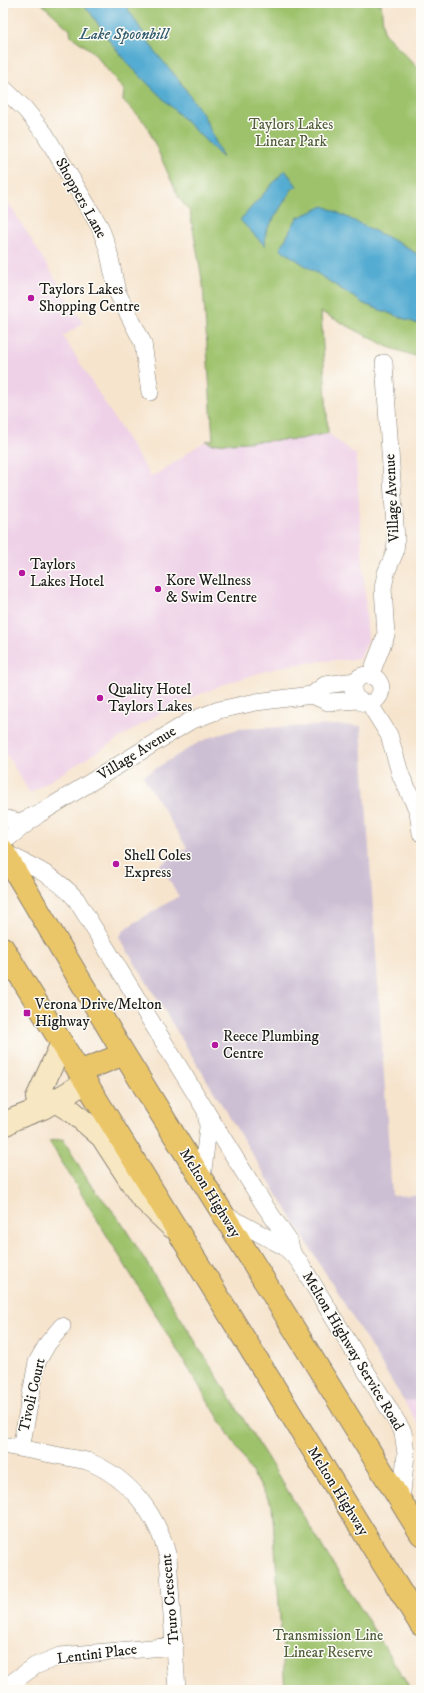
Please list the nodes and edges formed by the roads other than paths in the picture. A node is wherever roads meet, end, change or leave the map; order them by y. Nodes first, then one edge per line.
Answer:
1 (3, 88) edge
2 (384, 363) dead end
3 (150, 392) dead end
4 (363, 678) junction
5 (312, 695) junction
6 (364, 702) junction
7 (39, 814) junction
8 (3, 818) edge
9 (421, 833) edge
10 (4, 849) edge
11 (3, 948) edge
12 (62, 1043) junction
13 (124, 1054) junction
14 (83, 1077) junction
15 (46, 1099) junction
16 (206, 1111) junction
17 (9, 1122) edge
18 (202, 1179) junction
19 (223, 1214) junction
20 (179, 1233) junction
21 (292, 1252) junction
22 (62, 1326) dead end
23 (3, 1445) edge
24 (21, 1448) junction
25 (401, 1501) junction
26 (421, 1534) edge
27 (421, 1625) edge
28 (175, 1646) junction
29 (3, 1689) edge
30 (177, 1690) edge

1 - 3 street, Shoppers Lane
2 - 4 street, Village Avenue
4 - 5 street, Village Avenue
4 - 6 street
4 - 6 street
5 - 6 street, Village Avenue
5 - 7 street, Village Avenue
6 - 9 street
7 - 8 street, Village Avenue
7 - 10 street, Village Avenue
10 - 13 highway, Melton Highway
10 - 16 street, Melton Highway Service Road
11 - 12 highway, Melton Highway
12 - 14 highway, Melton Highway
12 - 15 street
13 - 14 highway
13 - 18 highway, Melton Highway
14 - 15 street
14 - 20 highway, Melton Highway
15 - 17 street
15 - 20 street
16 - 18 street, Melton Highway Service Road
16 - 21 street, Melton Highway Service Road
18 - 19 highway, Melton Highway
19 - 21 street, Melton Highway Service Road
19 - 25 highway, Melton Highway
20 - 27 highway, Melton Highway
21 - 25 street, Melton Highway Service Road
22 - 24 street, Tivoli Court
23 - 24 street, Truro Crescent
24 - 28 street, Truro Crescent
25 - 26 highway, Melton Highway
28 - 29 street, Lentini Place
28 - 30 street, Truro Crescent

